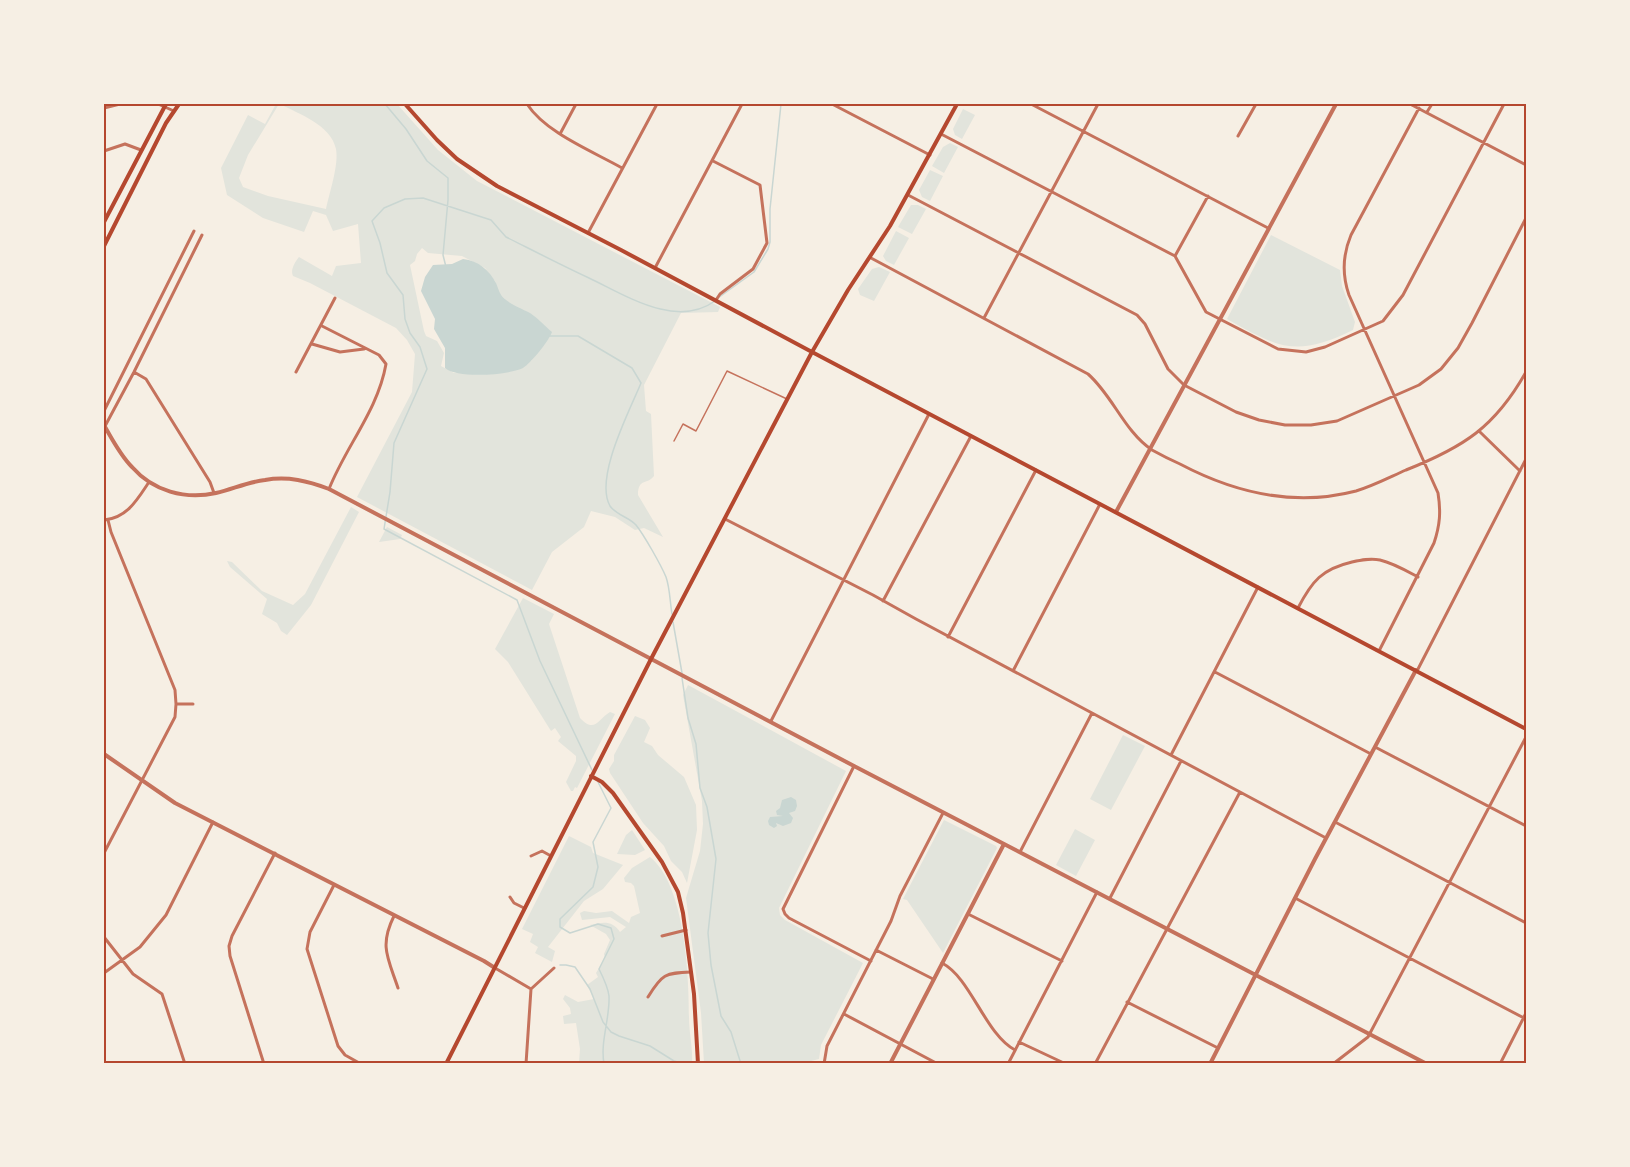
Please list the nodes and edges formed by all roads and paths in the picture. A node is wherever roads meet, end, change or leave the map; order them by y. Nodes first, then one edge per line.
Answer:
1 (120, 104) edge
2 (158, 104) edge
3 (179, 104) edge
4 (405, 104) edge
5 (527, 104) edge
6 (576, 104) edge
7 (657, 104) edge
8 (742, 104) edge
9 (832, 104) edge
10 (957, 104) edge
11 (1031, 104) edge
12 (1098, 104) edge
13 (1256, 104) edge
14 (1336, 104) edge
15 (1410, 104) edge
16 (1504, 104) edge
17 (165, 105) edge
18 (1431, 105) edge
19 (104, 108) edge
20 (1419, 108) junction
21 (174, 111) junction
22 (1427, 112) junction
23 (1084, 131) junction
24 (560, 134) junction
25 (941, 134) junction
26 (1238, 136) dead end
27 (1484, 142) junction
28 (141, 150) junction
29 (104, 151) edge
30 (930, 155) junction
31 (713, 160) junction
32 (1527, 165) edge
33 (622, 168) junction
34 (1051, 193) junction
35 (908, 195) junction
36 (1208, 196) junction
37 (1527, 218) edge
38 (104, 222) edge
39 (1268, 228) junction
40 (194, 231) dead end
41 (588, 233) junction
42 (202, 235) dead end
43 (104, 246) edge
44 (1019, 254) junction
45 (1175, 256) junction
46 (871, 258) junction
47 (655, 268) junction
48 (335, 298) dead end
49 (716, 300) junction
50 (984, 318) junction
51 (1219, 320) junction
52 (322, 326) junction
53 (1364, 330) junction
54 (312, 344) junction
55 (366, 348) junction
56 (812, 352) junction
57 (134, 372) junction
58 (296, 372) dead end
59 (1527, 372) edge
60 (1184, 385) junction
61 (1394, 397) junction
62 (788, 400) junction
63 (104, 411) edge
64 (929, 414) junction
65 (104, 426) edge
66 (1480, 432) junction
67 (971, 435) junction
68 (674, 441) dead end
69 (1150, 448) junction
70 (1527, 459) edge
71 (1424, 463) junction
72 (1036, 470) junction
73 (1520, 471) junction
74 (149, 482) junction
75 (329, 489) junction
76 (214, 493) junction
77 (1100, 504) junction
78 (1116, 512) junction
79 (725, 519) junction
80 (106, 520) edge
81 (1418, 577) junction
82 (844, 580) junction
83 (1258, 586) junction
84 (883, 601) junction
85 (1298, 608) junction
86 (948, 636) junction
87 (1379, 651) junction
88 (651, 659) junction
89 (1417, 670) junction
90 (1012, 671) junction
91 (1215, 672) junction
92 (176, 704) junction
93 (193, 704) dead end
94 (1092, 713) junction
95 (771, 722) junction
96 (1527, 729) edge
97 (1527, 737) edge
98 (1375, 747) junction
99 (104, 754) edge
100 (1371, 754) junction
101 (1171, 755) junction
102 (1181, 760) junction
103 (854, 766) junction
104 (591, 776) junction
105 (141, 781) junction
106 (1240, 792) junction
107 (1489, 807) junction
108 (943, 813) junction
109 (213, 822) junction
110 (1335, 822) junction
111 (1527, 826) edge
112 (1326, 838) junction
113 (1004, 844) junction
114 (1020, 852) junction
115 (104, 853) edge
116 (275, 853) junction
117 (531, 856) dead end
118 (551, 856) junction
119 (1449, 882) junction
120 (335, 884) junction
121 (1097, 892) junction
122 (510, 897) dead end
123 (1110, 898) junction
124 (1295, 898) junction
125 (524, 908) junction
126 (968, 914) junction
127 (394, 916) junction
128 (1527, 922) edge
129 (1167, 928) junction
130 (686, 930) junction
131 (662, 936) dead end
132 (104, 937) edge
133 (876, 950) junction
134 (1409, 958) junction
135 (122, 960) junction
136 (871, 961) junction
137 (1062, 961) junction
138 (942, 963) junction
139 (495, 968) junction
140 (554, 968) dead end
141 (691, 972) junction
142 (104, 973) edge
143 (1256, 973) junction
144 (933, 979) junction
145 (398, 988) dead end
146 (531, 989) junction
147 (648, 997) dead end
148 (1128, 1002) junction
149 (1527, 1013) edge
150 (843, 1014) junction
151 (1524, 1018) junction
152 (1370, 1033) junction
153 (1019, 1042) junction
154 (900, 1044) junction
155 (1218, 1048) junction
156 (1015, 1050) junction
157 (1417, 1061) edge
158 (185, 1064) edge
159 (264, 1064) edge
160 (361, 1064) edge
161 (446, 1064) edge
162 (526, 1064) edge
163 (698, 1064) edge
164 (824, 1064) edge
165 (890, 1064) edge
166 (938, 1064) edge
167 (1008, 1064) edge
168 (1066, 1064) edge
169 (1095, 1064) edge
170 (1210, 1064) edge
171 (1333, 1064) edge
172 (1427, 1064) edge
173 (1500, 1064) edge

1 - 19 street
2 - 17 street
3 - 21 main road
4 - 41 main road
5 - 24 street
6 - 24 street
7 - 33 street
8 - 31 street
9 - 30 street
10 - 25 main road
11 - 23 street
12 - 23 street
13 - 26 street
14 - 39 street
15 - 20 street
16 - 27 street
17 - 21 street
17 - 28 main road
18 - 22 street
20 - 22 street
20 - 53 street
21 - 43 main road
22 - 27 street
23 - 34 street
23 - 36 street
24 - 33 street
25 - 30 main road
25 - 34 street
27 - 32 street
27 - 53 street
28 - 29 street
28 - 38 main road
30 - 35 main road
31 - 47 street
31 - 49 street
33 - 41 street
34 - 44 street
34 - 45 street
35 - 44 street
35 - 46 main road
36 - 39 street
36 - 45 street
37 - 61 street
39 - 51 street
40 - 63 street
41 - 47 main road
42 - 57 street
44 - 50 street
44 - 60 street
45 - 51 street
46 - 50 street
46 - 56 main road
47 - 49 main road
48 - 52 street
49 - 56 main road
50 - 69 street
51 - 53 street
51 - 60 street
52 - 54 street
52 - 55 street
53 - 61 street
54 - 55 street
54 - 58 street
55 - 75 street
56 - 62 main road
56 - 64 main road
57 - 65 street
57 - 76 street
59 - 66 street
60 - 61 street
60 - 69 street
61 - 71 street
62 - 68 lane
62 - 79 main road
64 - 67 main road
64 - 82 street
65 - 74 street
66 - 71 street
66 - 73 street
67 - 72 main road
67 - 84 street
69 - 71 street
69 - 78 street
70 - 73 street
71 - 81 street
72 - 77 main road
72 - 86 street
73 - 89 street
74 - 76 street
74 - 80 street
75 - 76 street
75 - 88 street
77 - 78 main road
77 - 90 street
78 - 83 main road
79 - 82 street
79 - 88 main road
80 - 92 street
81 - 85 street
81 - 87 street
82 - 84 street
82 - 95 street
83 - 85 main road
83 - 91 street
84 - 86 street
85 - 87 main road
86 - 90 street
87 - 89 main road
88 - 95 street
88 - 104 main road
89 - 96 main road
89 - 98 street
90 - 94 street
91 - 100 street
91 - 101 street
92 - 93 street
92 - 105 street
94 - 101 street
94 - 114 street
95 - 103 street
97 - 107 street
98 - 100 street
98 - 107 street
99 - 105 street
100 - 110 street
101 - 102 street
102 - 106 street
102 - 123 street
103 - 108 street
103 - 136 street
104 - 118 main road
104 - 130 main road
105 - 109 street
105 - 115 street
106 - 112 street
106 - 129 street
107 - 111 street
107 - 119 street
108 - 113 street
108 - 133 street
109 - 116 street
109 - 135 street
110 - 112 street
110 - 119 street
112 - 124 street
113 - 114 street
113 - 126 street
114 - 121 street
116 - 120 street
116 - 159 street
117 - 118 street
118 - 125 main road
119 - 128 street
119 - 134 street
120 - 127 street
120 - 160 street
121 - 123 street
121 - 137 street
122 - 125 street
123 - 129 street
124 - 134 street
124 - 143 street
125 - 139 main road
126 - 137 street
126 - 138 street
127 - 139 street
127 - 145 street
129 - 143 street
129 - 148 street
130 - 131 street
130 - 141 main road
132 - 135 street
133 - 136 street
133 - 144 street
134 - 151 street
134 - 152 street
135 - 142 street
135 - 158 street
136 - 150 street
137 - 153 street
138 - 144 street
138 - 156 street
139 - 146 street
139 - 161 main road
140 - 146 street
141 - 147 street
141 - 163 main road
143 - 152 street
143 - 155 street
144 - 154 street
146 - 162 street
148 - 155 street
148 - 169 street
149 - 151 street
150 - 154 street
150 - 164 street
151 - 173 street
152 - 157 street
152 - 171 street
153 - 156 street
153 - 168 street
154 - 165 street
154 - 166 street
155 - 170 street
156 - 167 street
157 - 172 street

